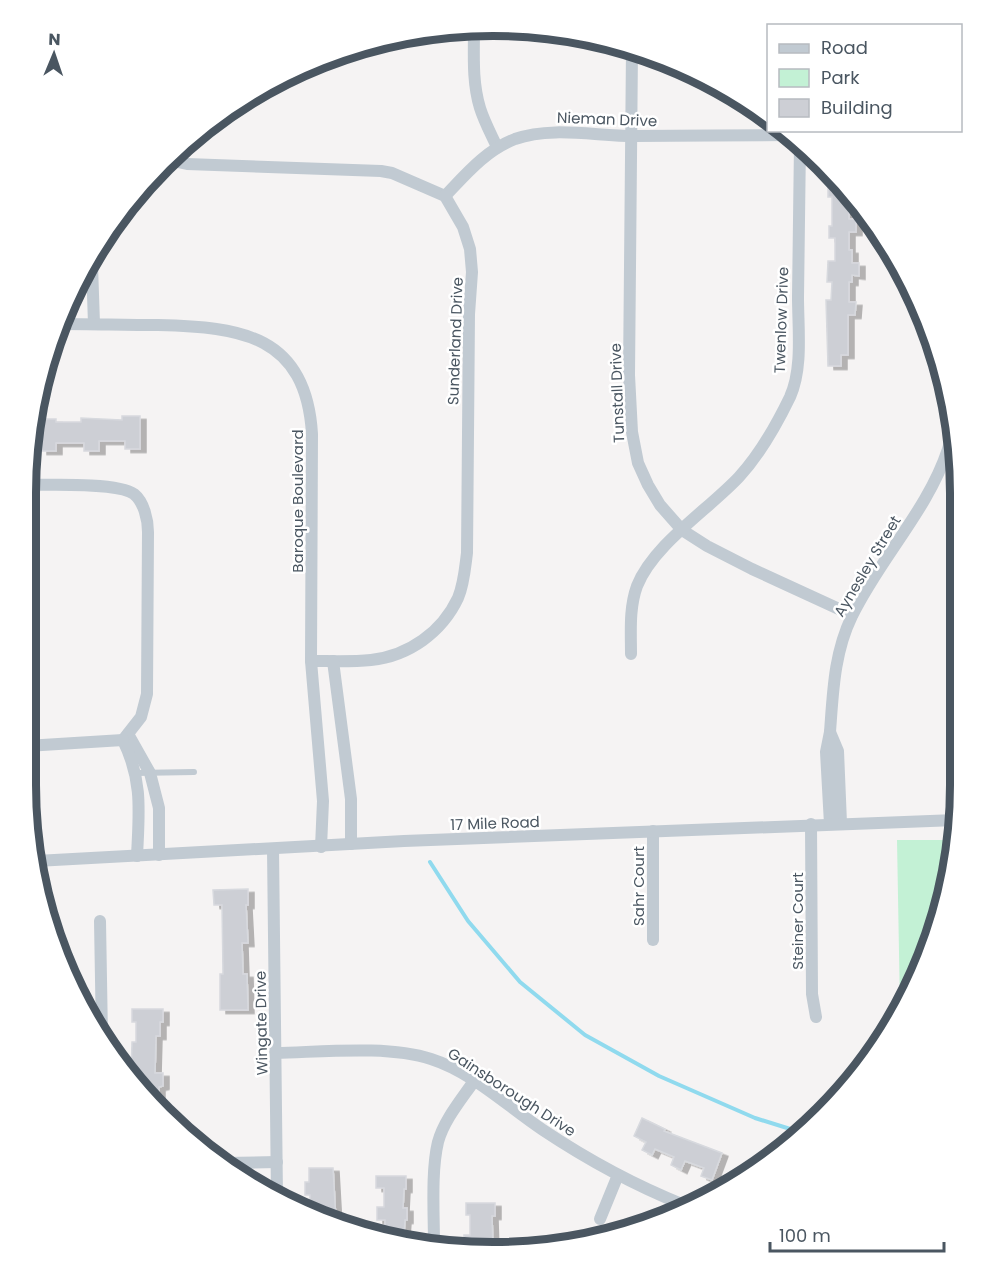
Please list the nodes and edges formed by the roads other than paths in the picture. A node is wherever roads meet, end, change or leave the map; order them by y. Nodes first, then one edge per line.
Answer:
1 (474, 37) edge
2 (632, 58) edge
3 (777, 135) edge
4 (631, 136) junction
5 (497, 147) junction
6 (800, 155) edge
7 (178, 162) edge
8 (445, 196) junction
9 (92, 273) edge
10 (69, 324) edge
11 (94, 324) junction
12 (948, 451) edge
13 (36, 485) edge
14 (682, 530) junction
15 (852, 615) junction
16 (631, 654) dead end
17 (311, 661) junction
18 (333, 661) junction
19 (126, 737) junction
20 (36, 745) edge
21 (194, 772) dead end
22 (136, 773) junction
23 (150, 773) junction
24 (948, 820) edge
25 (835, 823) junction
26 (811, 824) junction
27 (653, 831) junction
28 (351, 844) junction
29 (321, 846) junction
30 (273, 849) junction
31 (159, 855) junction
32 (137, 856) junction
33 (43, 861) edge
34 (100, 921) dead end
35 (653, 940) dead end
36 (816, 1017) dead end
37 (102, 1021) edge
38 (276, 1053) junction
39 (474, 1081) junction
40 (277, 1162) junction
41 (236, 1163) edge
42 (618, 1175) junction
43 (277, 1188) edge
44 (678, 1203) edge
45 (600, 1219) dead end
46 (434, 1238) edge

1 - 5 street
2 - 4 street, Tunstall Drive
3 - 4 street, Nieman Drive
4 - 5 street, Nieman Drive
4 - 14 street, Tunstall Drive
5 - 8 street, Nieman Drive
6 - 14 street, Twenlow Drive
7 - 8 street
8 - 18 street, Sunderland Drive
9 - 11 street
10 - 11 street, Baroque Boulevard
11 - 17 street, Baroque Boulevard
12 - 15 street, Aynesley Street
13 - 19 street
14 - 15 street, Tunstall Drive
14 - 16 street, Twenlow Drive
15 - 25 street, Aynesley Street
17 - 18 street, Sunderland Drive
17 - 29 street, Baroque Boulevard
18 - 28 street
19 - 20 street
19 - 22 street
19 - 23 street
21 - 23 lane
22 - 23 lane
22 - 32 street
23 - 31 street
24 - 25 street, 17 Mile Road
25 - 26 street, 17 Mile Road
26 - 27 street, 17 Mile Road
26 - 36 street, Steiner Court
27 - 28 street, 17 Mile Road
27 - 35 street, Sahr Court
28 - 29 street, 17 Mile Road
29 - 30 street, 17 Mile Road
30 - 31 street, 17 Mile Road
30 - 38 street, Wingate Drive
31 - 32 street, 17 Mile Road
32 - 33 street, 17 Mile Road
34 - 37 street
38 - 39 street, Gainsborough Drive
38 - 40 street, Wingate Drive
39 - 42 street, Gainsborough Drive
39 - 46 street
40 - 41 street
40 - 43 street, Wingate Drive
42 - 44 street, Gainsborough Drive
42 - 45 street

